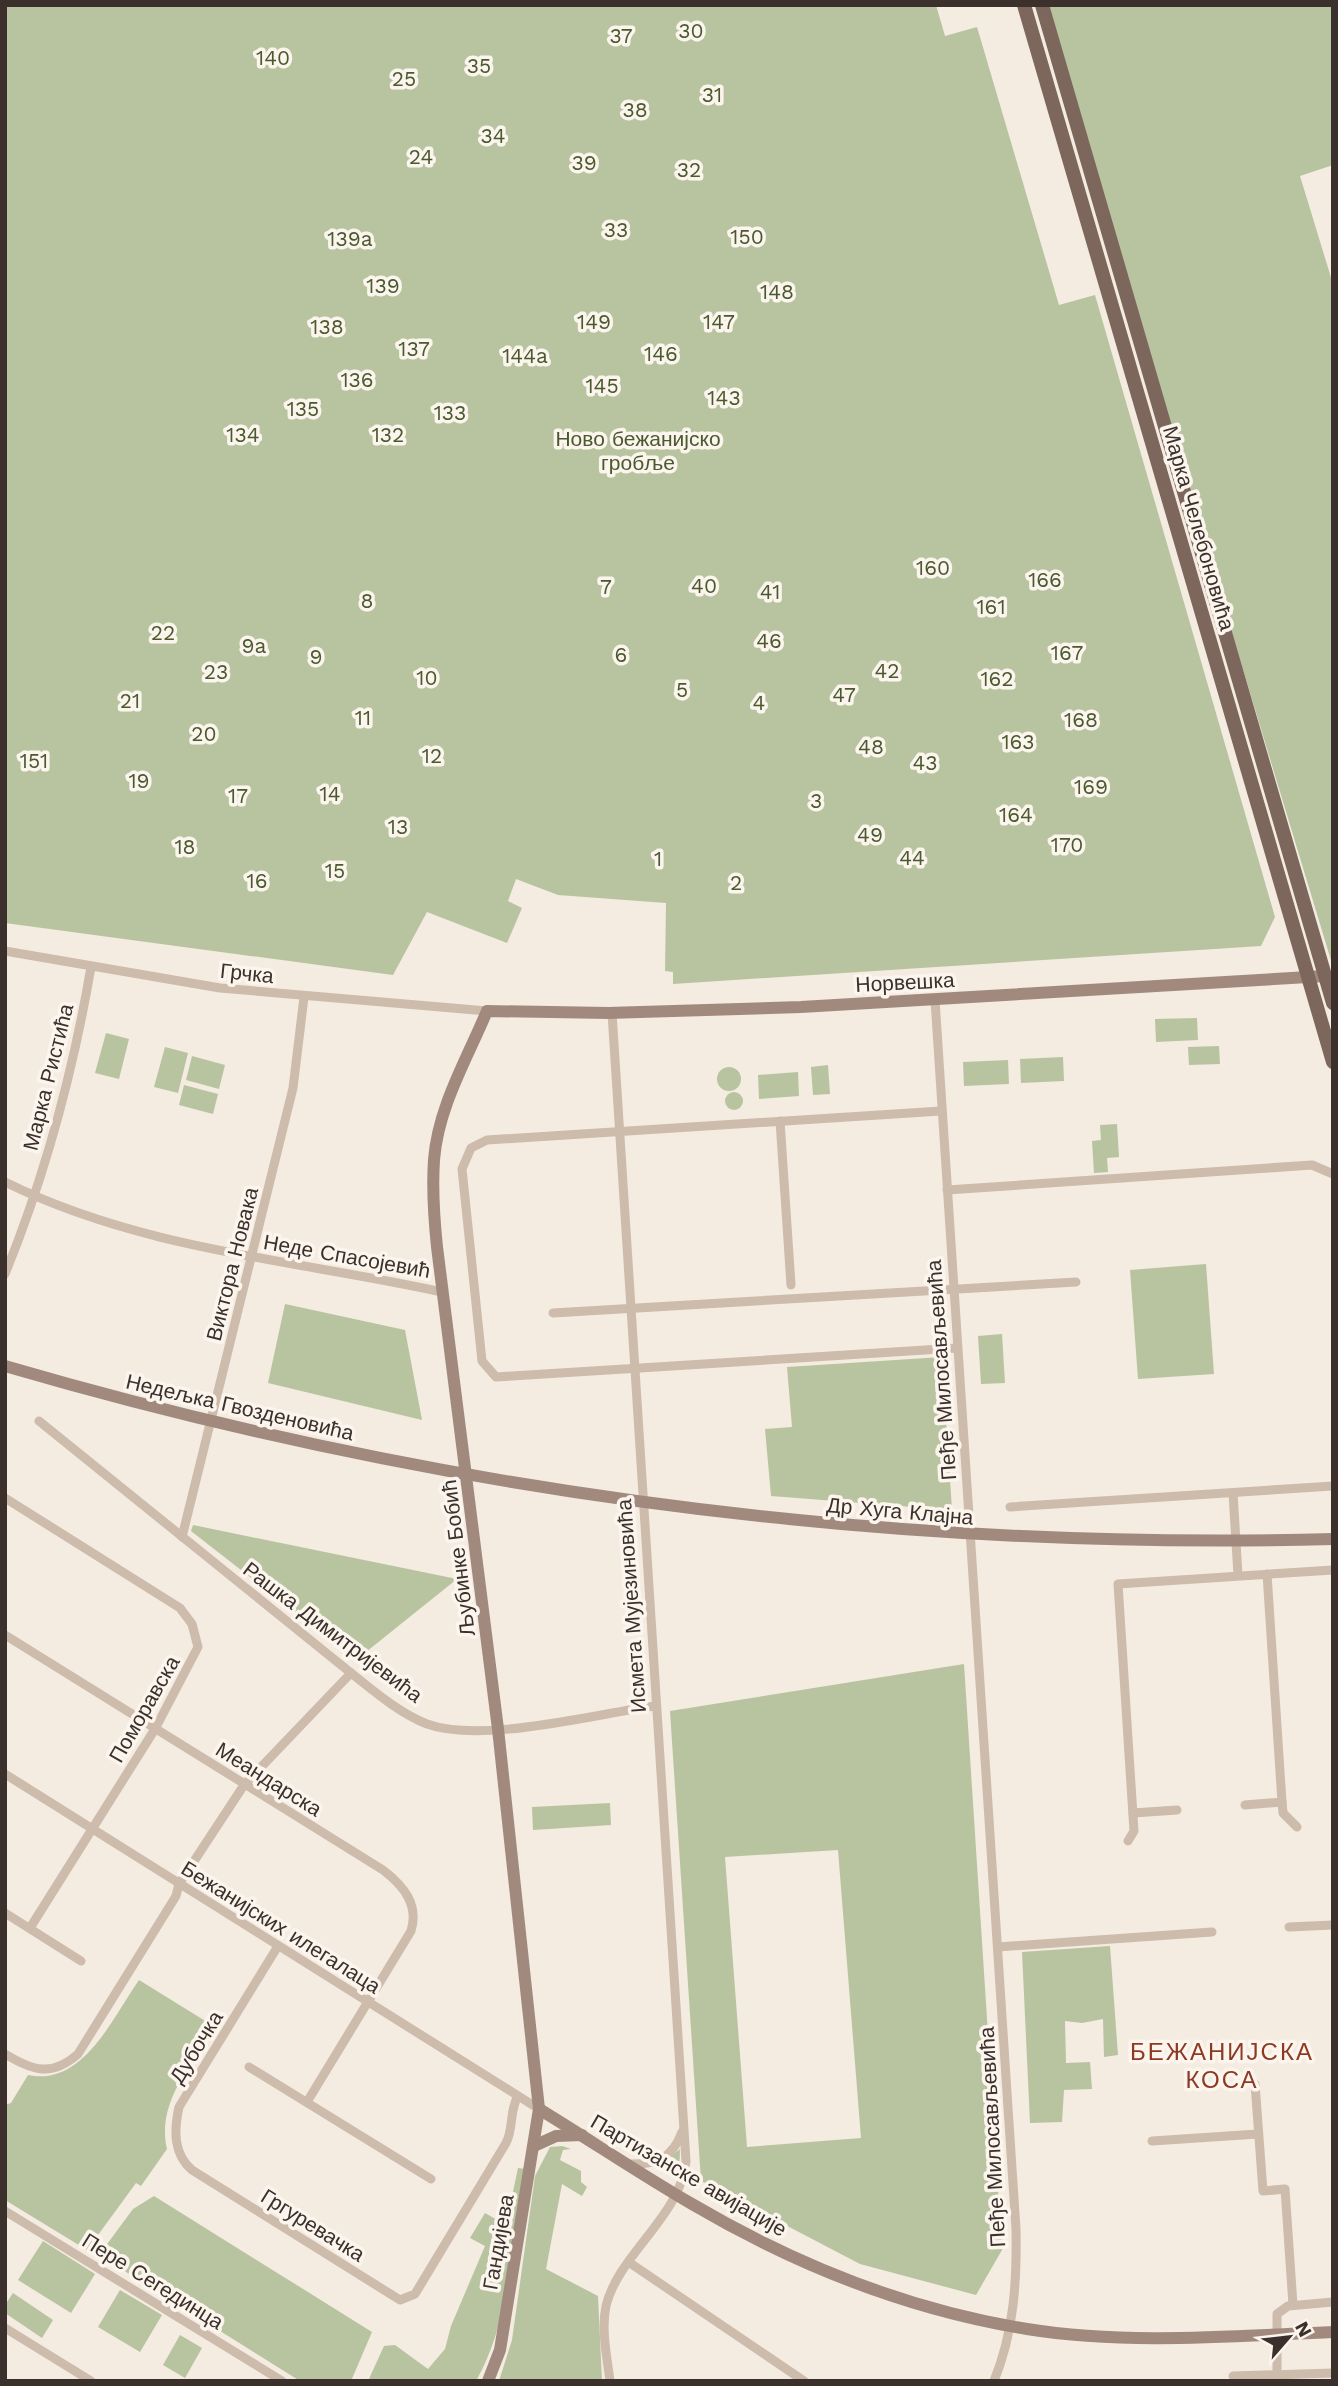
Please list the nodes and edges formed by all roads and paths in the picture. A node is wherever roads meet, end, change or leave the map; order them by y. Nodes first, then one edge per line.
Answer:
1 (1024, 5) edge
2 (1042, 5) edge
3 (1207, 574) junction
4 (1192, 578) junction
5 (5, 951) edge
6 (91, 967) junction
7 (1325, 976) junction
8 (1308, 978) junction
9 (304, 997) junction
10 (935, 1000) junction
11 (1333, 1003) edge
12 (488, 1011) junction
13 (612, 1013) junction
14 (1333, 1062) edge
15 (941, 1111) junction
16 (780, 1121) junction
17 (618, 1132) junction
18 (1333, 1174) edge
19 (5, 1182) edge
20 (947, 1190) junction
21 (35, 1196) junction
22 (251, 1256) junction
23 (5, 1274) edge
24 (1076, 1282) dead end
25 (791, 1285) dead end
26 (953, 1286) junction
27 (442, 1292) junction
28 (630, 1307) junction
29 (553, 1312) dead end
30 (957, 1348) junction
31 (5, 1366) edge
32 (634, 1370) junction
33 (39, 1421) dead end
34 (211, 1422) junction
35 (467, 1476) junction
36 (1333, 1486) edge
37 (1233, 1493) junction
38 (5, 1499) edge
39 (642, 1504) junction
40 (1010, 1507) dead end
41 (969, 1536) junction
42 (183, 1537) junction
43 (1333, 1539) edge
44 (1237, 1541) junction
45 (1333, 1570) edge
46 (1267, 1574) junction
47 (1238, 1575) junction
48 (5, 1635) edge
49 (351, 1673) junction
50 (655, 1706) junction
51 (155, 1729) junction
52 (498, 1730) junction
53 (5, 1774) edge
54 (244, 1785) junction
55 (1282, 1802) junction
56 (1245, 1805) dead end
57 (1177, 1810) dead end
58 (1133, 1813) junction
59 (1297, 1827) dead end
60 (92, 1830) junction
61 (1128, 1842) dead end
62 (179, 1884) junction
63 (5, 1913) edge
64 (1333, 1925) edge
65 (1289, 1927) dead end
66 (30, 1928) junction
67 (1212, 1932) dead end
68 (278, 1946) junction
69 (998, 1947) junction
70 (81, 1961) dead end
71 (368, 2001) junction
72 (5, 2054) edge
73 (249, 2067) dead end
74 (1255, 2084) dead end
75 (518, 2096) junction
76 (307, 2102) junction
77 (539, 2109) junction
78 (684, 2127) junction
79 (1258, 2134) junction
80 (582, 2135) junction
81 (1152, 2141) dead end
82 (534, 2146) junction
83 (628, 2164) junction
84 (192, 2170) joint
85 (430, 2179) dead end
86 (677, 2195) junction
87 (5, 2210) edge
88 (630, 2263) junction
89 (1333, 2302) edge
90 (1293, 2305) junction
91 (1011, 2326) junction
92 (5, 2328) edge
93 (1333, 2332) edge
94 (1275, 2334) junction
95 (1333, 2373) edge
96 (1233, 2376) dead end
97 (1277, 2378) edge
98 (91, 2381) edge
99 (282, 2381) edge
100 (488, 2381) edge
101 (610, 2381) edge
102 (804, 2381) edge
103 (994, 2381) edge

1 - 4 main road, Марка Челебоновића
2 - 3 main road, Марка Челебоновића
3 - 4 main road
3 - 7 main road, Марка Челебоновића
4 - 8 main road, Марка Челебоновића
5 - 6 street, Грчка
6 - 9 street, Грчка
6 - 21 street, Марка Ристића
7 - 8 main road, Норвешка
7 - 11 main road, Марка Челебоновића
8 - 10 main road, Норвешка
8 - 14 main road, Марка Челебоновића
9 - 12 street, Грчка
9 - 22 street, Виктора Новака
10 - 13 main road, Норвешка
10 - 15 street, Пеђе Милосављевића
12 - 13 main road, Норвешка
12 - 27 main road, Љубинке Бобић
13 - 17 street, Исмета Мујезиновића
15 - 16 street
15 - 20 street, Пеђе Милосављевића
16 - 17 street
16 - 25 street
17 - 28 street, Исмета Мујезиновића
17 - 32 street
18 - 20 street
19 - 21 street, Неде Спасојевић
20 - 26 street, Пеђе Милосављевића
21 - 22 street, Неде Спасојевић
21 - 23 street, Марка Ристића
22 - 27 street, Неде Спасојевић
22 - 34 street, Виктора Новака
24 - 26 street
26 - 28 street
26 - 30 street, Пеђе Милосављевића
27 - 35 main road, Љубинке Бобић
28 - 29 street
28 - 32 street, Исмета Мујезиновића
30 - 32 street
30 - 41 street, Пеђе Милосављевића
31 - 34 main road, Недељка Гвозденовића
32 - 39 street, Исмета Мујезиновића
33 - 42 street, Рашка Димитријевића
34 - 35 main road, Недељка Гвозденовића
34 - 42 street, Виктора Новака
35 - 39 main road, Др Хуга Клајна
35 - 52 main road, Љубинке Бобић
36 - 37 street
37 - 40 street
37 - 44 street
38 - 51 street, Поморавска
39 - 41 main road, Др Хуга Клајна
39 - 50 street, Исмета Мујезиновића
41 - 44 main road, Др Хуга Клајна
41 - 69 street, Пеђе Милосављевића
42 - 49 street, Рашка Димитријевића
43 - 44 main road, Др Хуга Клајна
44 - 47 street
45 - 46 street
46 - 47 street
46 - 55 street
47 - 58 street
48 - 51 street, Меандарска
49 - 52 street, Рашка Димитријевића
49 - 54 street
50 - 52 street, Рашка Димитријевића
50 - 78 street, Исмета Мујезиновића
51 - 54 street, Меандарска
51 - 60 street, Поморавска
52 - 77 main road, Љубинке Бобић
53 - 60 street, Бежанијских илегалаца
54 - 62 street
54 - 71 street, Меандарска
55 - 56 street
55 - 59 street
57 - 58 street
58 - 61 street
60 - 62 street, Бежанијских илегалаца
60 - 66 street, Поморавска
62 - 68 street, Бежанијских илегалаца
62 - 72 street
63 - 66 street
64 - 65 street
66 - 70 street
67 - 69 street
68 - 71 street, Бежанијских илегалаца
68 - 84 street, Дубочка
69 - 91 street, Пеђе Милосављевића
71 - 75 street, Бежанијских илегалаца
71 - 76 street, Меандарска
73 - 76 street
74 - 79 street
75 - 77 street, Бежанијских илегалаца
75 - 84 street, Гргуревачка
76 - 85 street
77 - 80 main road, Партизанске авијације
77 - 82 main road, Гандијева
78 - 83 street
78 - 86 street, Исмета Мујезиновића
79 - 81 street
79 - 90 street
80 - 82 main road
80 - 83 main road, Партизанске авијације
82 - 100 main road, Гандијева
83 - 86 main road, Партизанске авијације
86 - 88 street
86 - 91 main road, Партизанске авијације
87 - 99 street, Пере Сегединца
88 - 101 street
88 - 102 street
89 - 90 street
90 - 94 street
91 - 94 main road, Партизанске авијације
91 - 103 street, Пеђе Милосављевића
92 - 98 street
93 - 94 main road, Партизанске авијације
94 - 97 street
95 - 97 street
96 - 97 street

